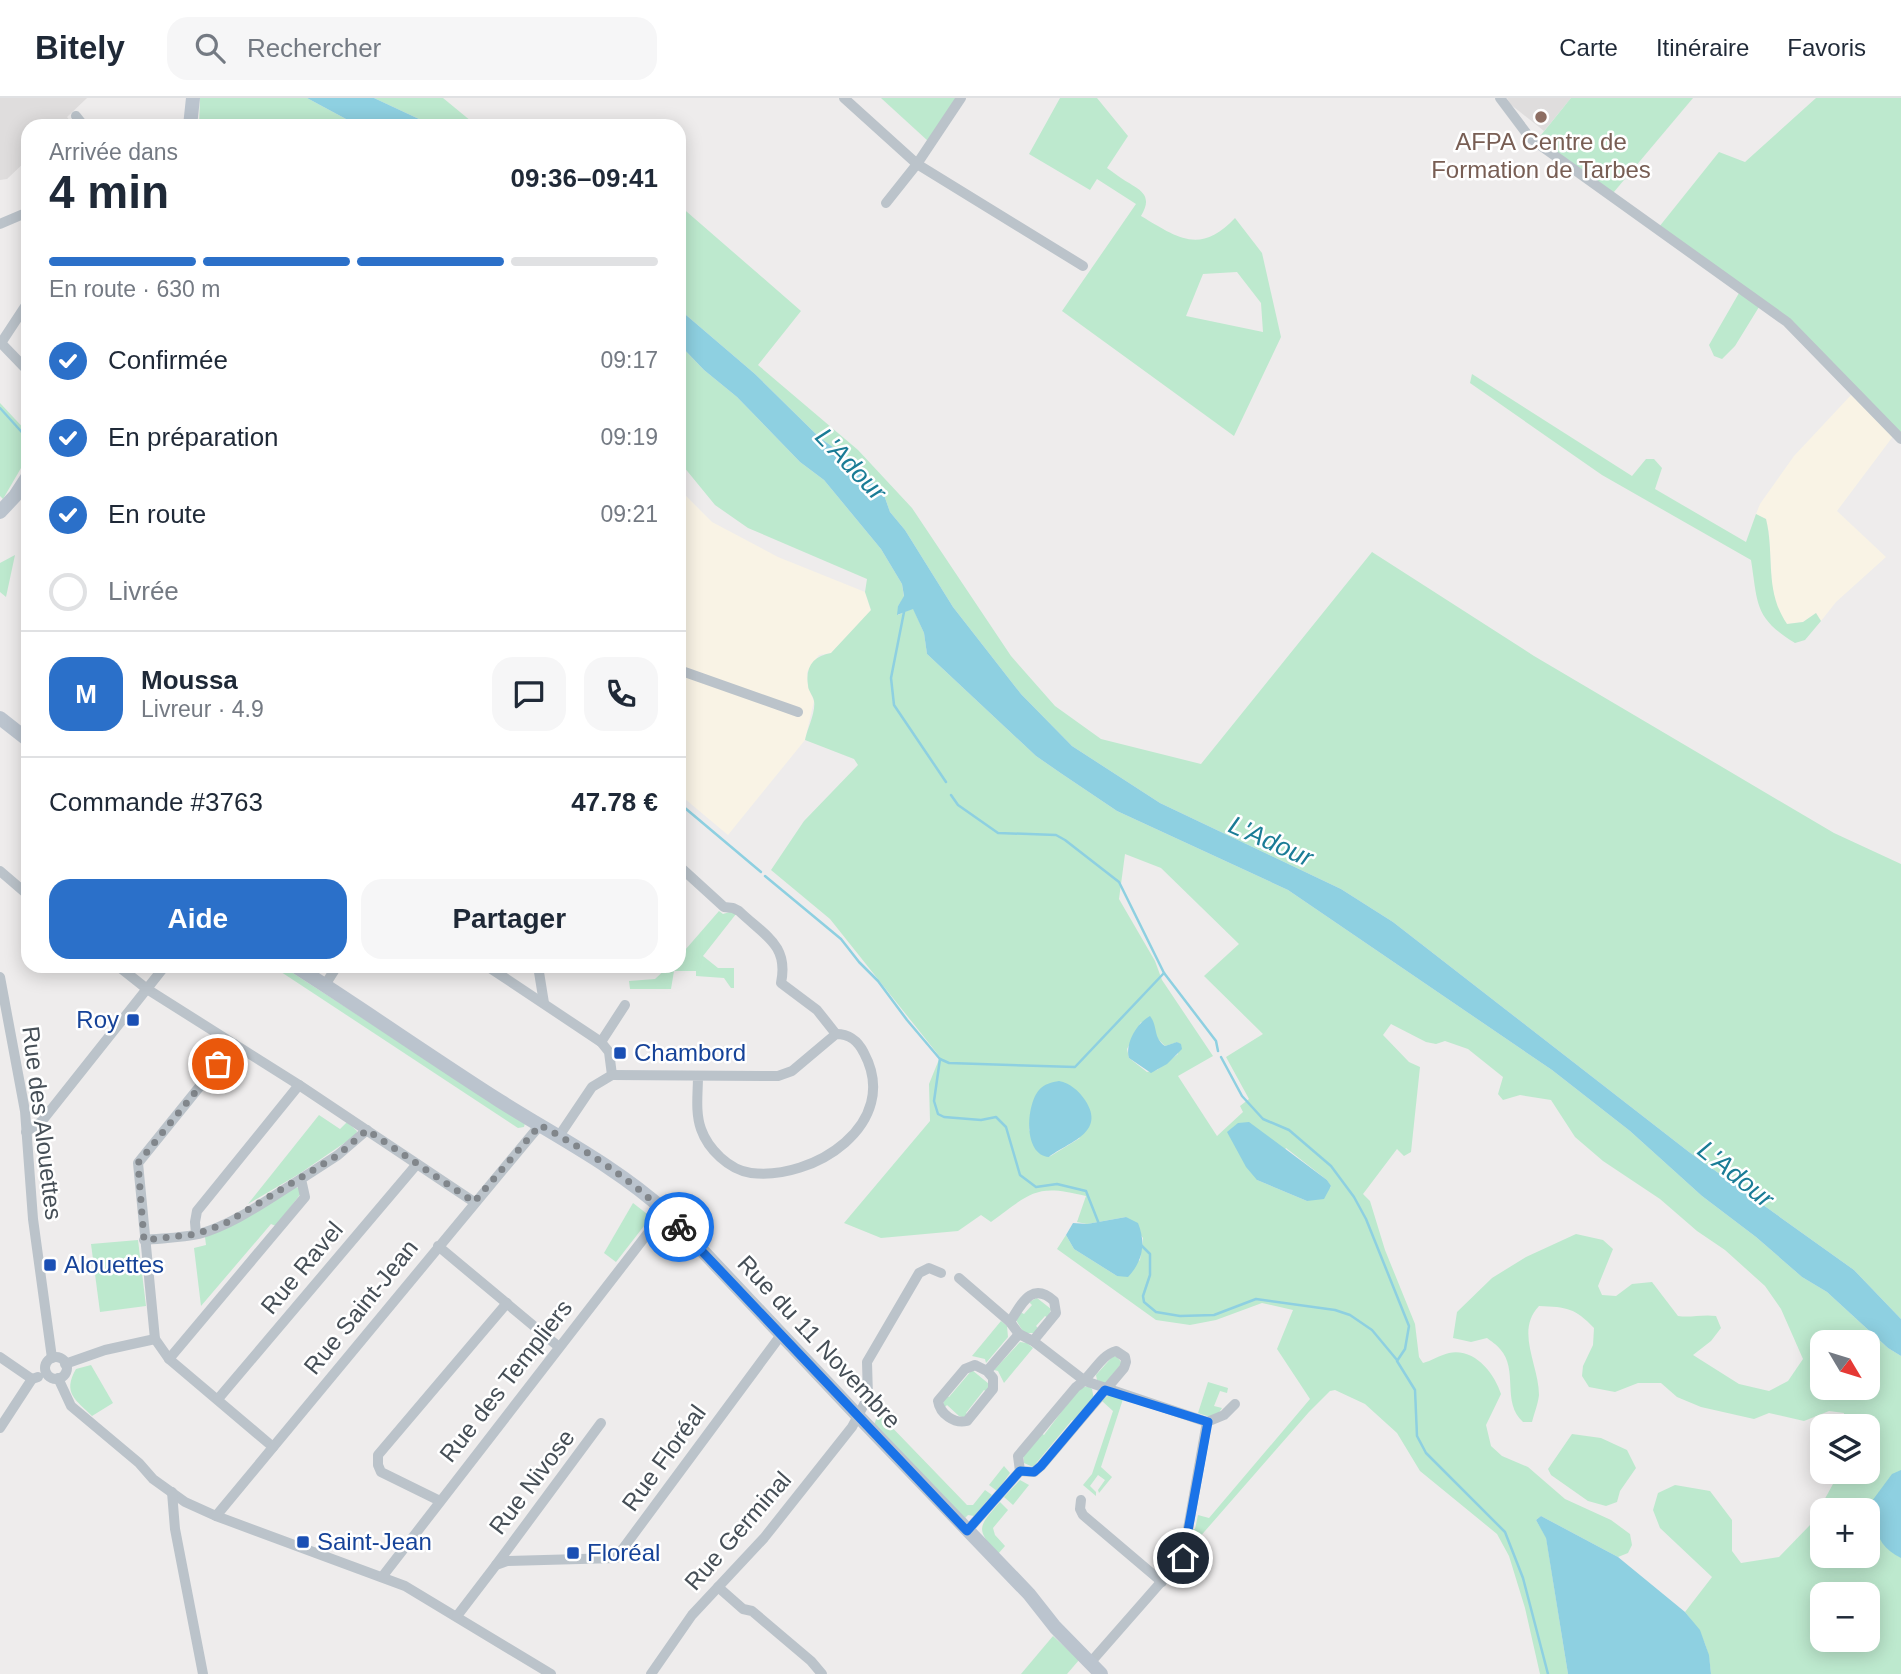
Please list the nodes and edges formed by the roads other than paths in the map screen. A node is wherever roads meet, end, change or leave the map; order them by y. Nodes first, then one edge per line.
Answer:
1 (193, 98) edge
2 (844, 98) edge
3 (961, 98) edge
4 (1500, 98) edge
5 (76, 116) dead end
6 (78, 119) edge
7 (191, 119) edge
8 (917, 164) junction
9 (886, 203) dead end
10 (21, 215) edge
11 (0, 224) edge
12 (1083, 266) dead end
13 (21, 312) edge
14 (1, 342) edge
15 (21, 363) edge
16 (1901, 439) edge
17 (21, 484) edge
18 (1, 509) edge
19 (686, 672) edge
20 (798, 712) dead end
21 (0, 718) edge
22 (21, 734) edge
23 (0, 871) edge
24 (686, 872) edge
25 (21, 889) edge
26 (127, 973) edge
27 (160, 973) edge
28 (306, 973) edge
29 (333, 973) edge
30 (498, 973) edge
31 (539, 973) edge
32 (0, 977) edge
33 (325, 985) junction
34 (147, 989) junction
35 (544, 1003) junction
36 (625, 1005) dead end
37 (836, 1034) junction
38 (601, 1042) junction
39 (234, 1044) junction
40 (612, 1075) junction
41 (698, 1076) junction
42 (299, 1085) junction
43 (540, 1125) junction
44 (367, 1130) junction
45 (26, 1132) junction
46 (559, 1136) junction
47 (417, 1164) junction
48 (301, 1179) junction
49 (474, 1202) junction
50 (665, 1211) junction
51 (197, 1234) junction
52 (144, 1240) junction
53 (438, 1246) junction
54 (941, 1273) dead end
55 (959, 1278) dead end
56 (507, 1303) junction
57 (1010, 1322) junction
58 (1019, 1334) junction
59 (781, 1335) junction
60 (155, 1339) junction
61 (1033, 1341) junction
62 (559, 1347) junction
63 (0, 1357) edge
64 (52, 1358) junction
65 (169, 1359) junction
66 (65, 1364) junction
67 (987, 1371) junction
68 (46, 1372) junction
69 (58, 1378) junction
70 (32, 1379) junction
71 (1085, 1381) junction
72 (1105, 1390) junction
73 (218, 1399) junction
74 (1235, 1404) dead end
75 (858, 1416) junction
76 (1208, 1422) junction
77 (601, 1423) dead end
78 (0, 1428) edge
79 (273, 1447) junction
80 (1020, 1471) junction
81 (172, 1492) junction
82 (1081, 1500) dead end
83 (440, 1501) junction
84 (216, 1516) junction
85 (967, 1531) junction
86 (496, 1565) junction
87 (382, 1577) junction
88 (1162, 1582) junction
89 (718, 1587) junction
90 (457, 1616) junction
91 (1090, 1663) junction
92 (203, 1674) edge
93 (551, 1674) edge
94 (651, 1674) edge
95 (822, 1674) edge
96 (1101, 1674) edge

1 - 7 street
2 - 8 street
3 - 8 street
4 - 16 street
5 - 6 street
8 - 9 street
8 - 12 street
10 - 11 street
13 - 14 street
14 - 15 street
17 - 18 street
19 - 20 street
21 - 22 street
23 - 25 street
24 - 37 street
26 - 34 street
27 - 34 street
28 - 33 street, Rue du 11 Novembre
29 - 33 street
30 - 35 street
31 - 35 street
32 - 45 street, Rue des Alouettes
33 - 43 street, Rue du 11 Novembre
34 - 39 street
34 - 45 street
35 - 38 street
36 - 38 street
37 - 41 street
37 - 41 street
38 - 40 street
39 - 42 street
39 - 52 street
40 - 41 street
40 - 46 street
42 - 44 street
42 - 51 street
43 - 46 street, Rue du 11 Novembre
43 - 49 street, Rue Saint-Jean
44 - 47 street
44 - 48 street
45 - 64 street, Rue des Alouettes
46 - 50 street, Rue du 11 Novembre
47 - 49 street
47 - 73 street, Rue Ravel
48 - 51 street
48 - 65 street
49 - 53 street, Rue Saint-Jean
50 - 59 street, Rue du 11 Novembre
50 - 62 street, Rue des Templiers
51 - 52 street
52 - 60 street
53 - 56 street
53 - 79 street, Rue Saint-Jean
54 - 75 street, Rue Germinal
55 - 57 street
56 - 62 street
56 - 83 street
57 - 58 street
57 - 61 street
58 - 61 street
58 - 67 street
59 - 75 street, Rue du 11 Novembre
59 - 86 street, Rue Floréal
60 - 65 street
60 - 66 street
61 - 71 street
62 - 83 street, Rue des Templiers
63 - 70 street
64 - 66 street
64 - 68 street
65 - 73 street
66 - 69 street
67 - 67 street
68 - 69 street
68 - 70 street
69 - 81 street
70 - 78 street
71 - 72 street
71 - 72 street
71 - 80 street
72 - 76 street
72 - 80 street
73 - 79 street
74 - 76 street
75 - 85 street, Rue du 11 Novembre
75 - 89 street, Rue Germinal
76 - 88 street
77 - 86 street, Rue Nivose
79 - 84 street, Rue Saint-Jean
80 - 85 street
81 - 84 street
81 - 92 street
82 - 88 street
83 - 87 street, Rue des Templiers
84 - 87 street
85 - 91 street, Rue du 11 Novembre
86 - 90 street
87 - 90 street
88 - 91 street
89 - 94 street, Rue Germinal
89 - 95 street
90 - 93 street
91 - 96 street, Rue du 11 Novembre

